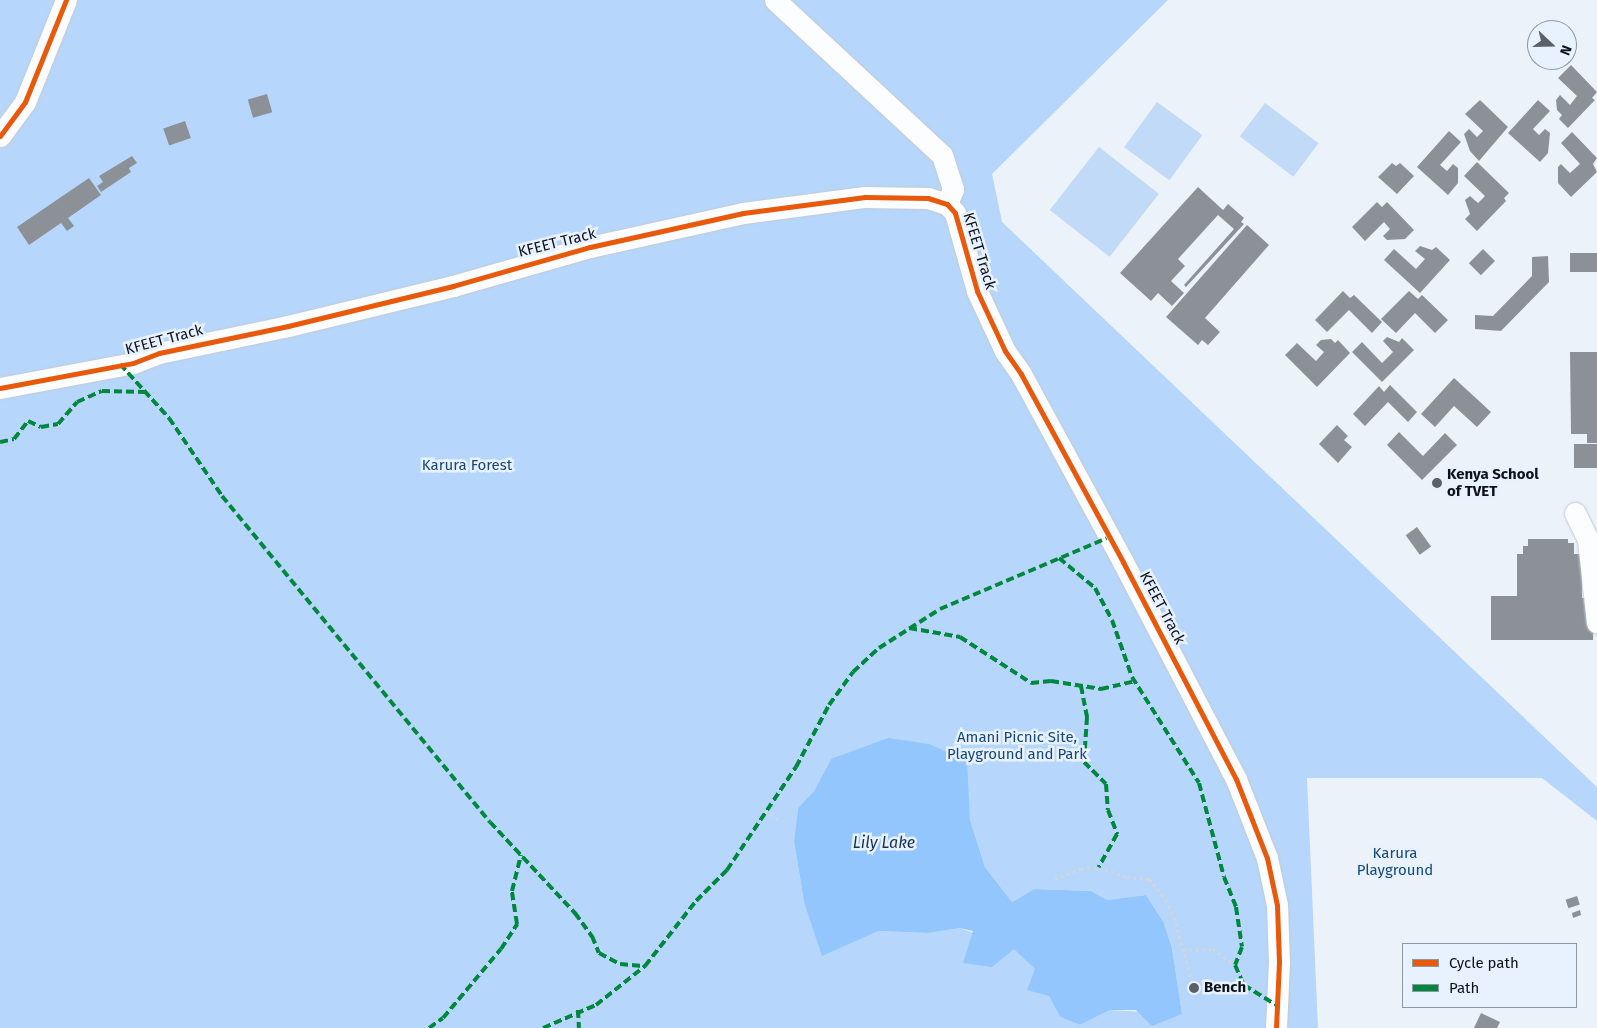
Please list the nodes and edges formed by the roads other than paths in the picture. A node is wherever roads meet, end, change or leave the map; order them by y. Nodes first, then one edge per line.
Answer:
1 (66, 0) edge
2 (775, 0) edge
3 (0, 136) edge
4 (947, 204) junction
5 (0, 388) edge
6 (1575, 513) dead end
7 (1597, 623) edge
8 (1276, 1028) edge

1 - 3 street
2 - 4 street
4 - 5 street, KFEET Track
4 - 8 street, KFEET Track
6 - 7 street

